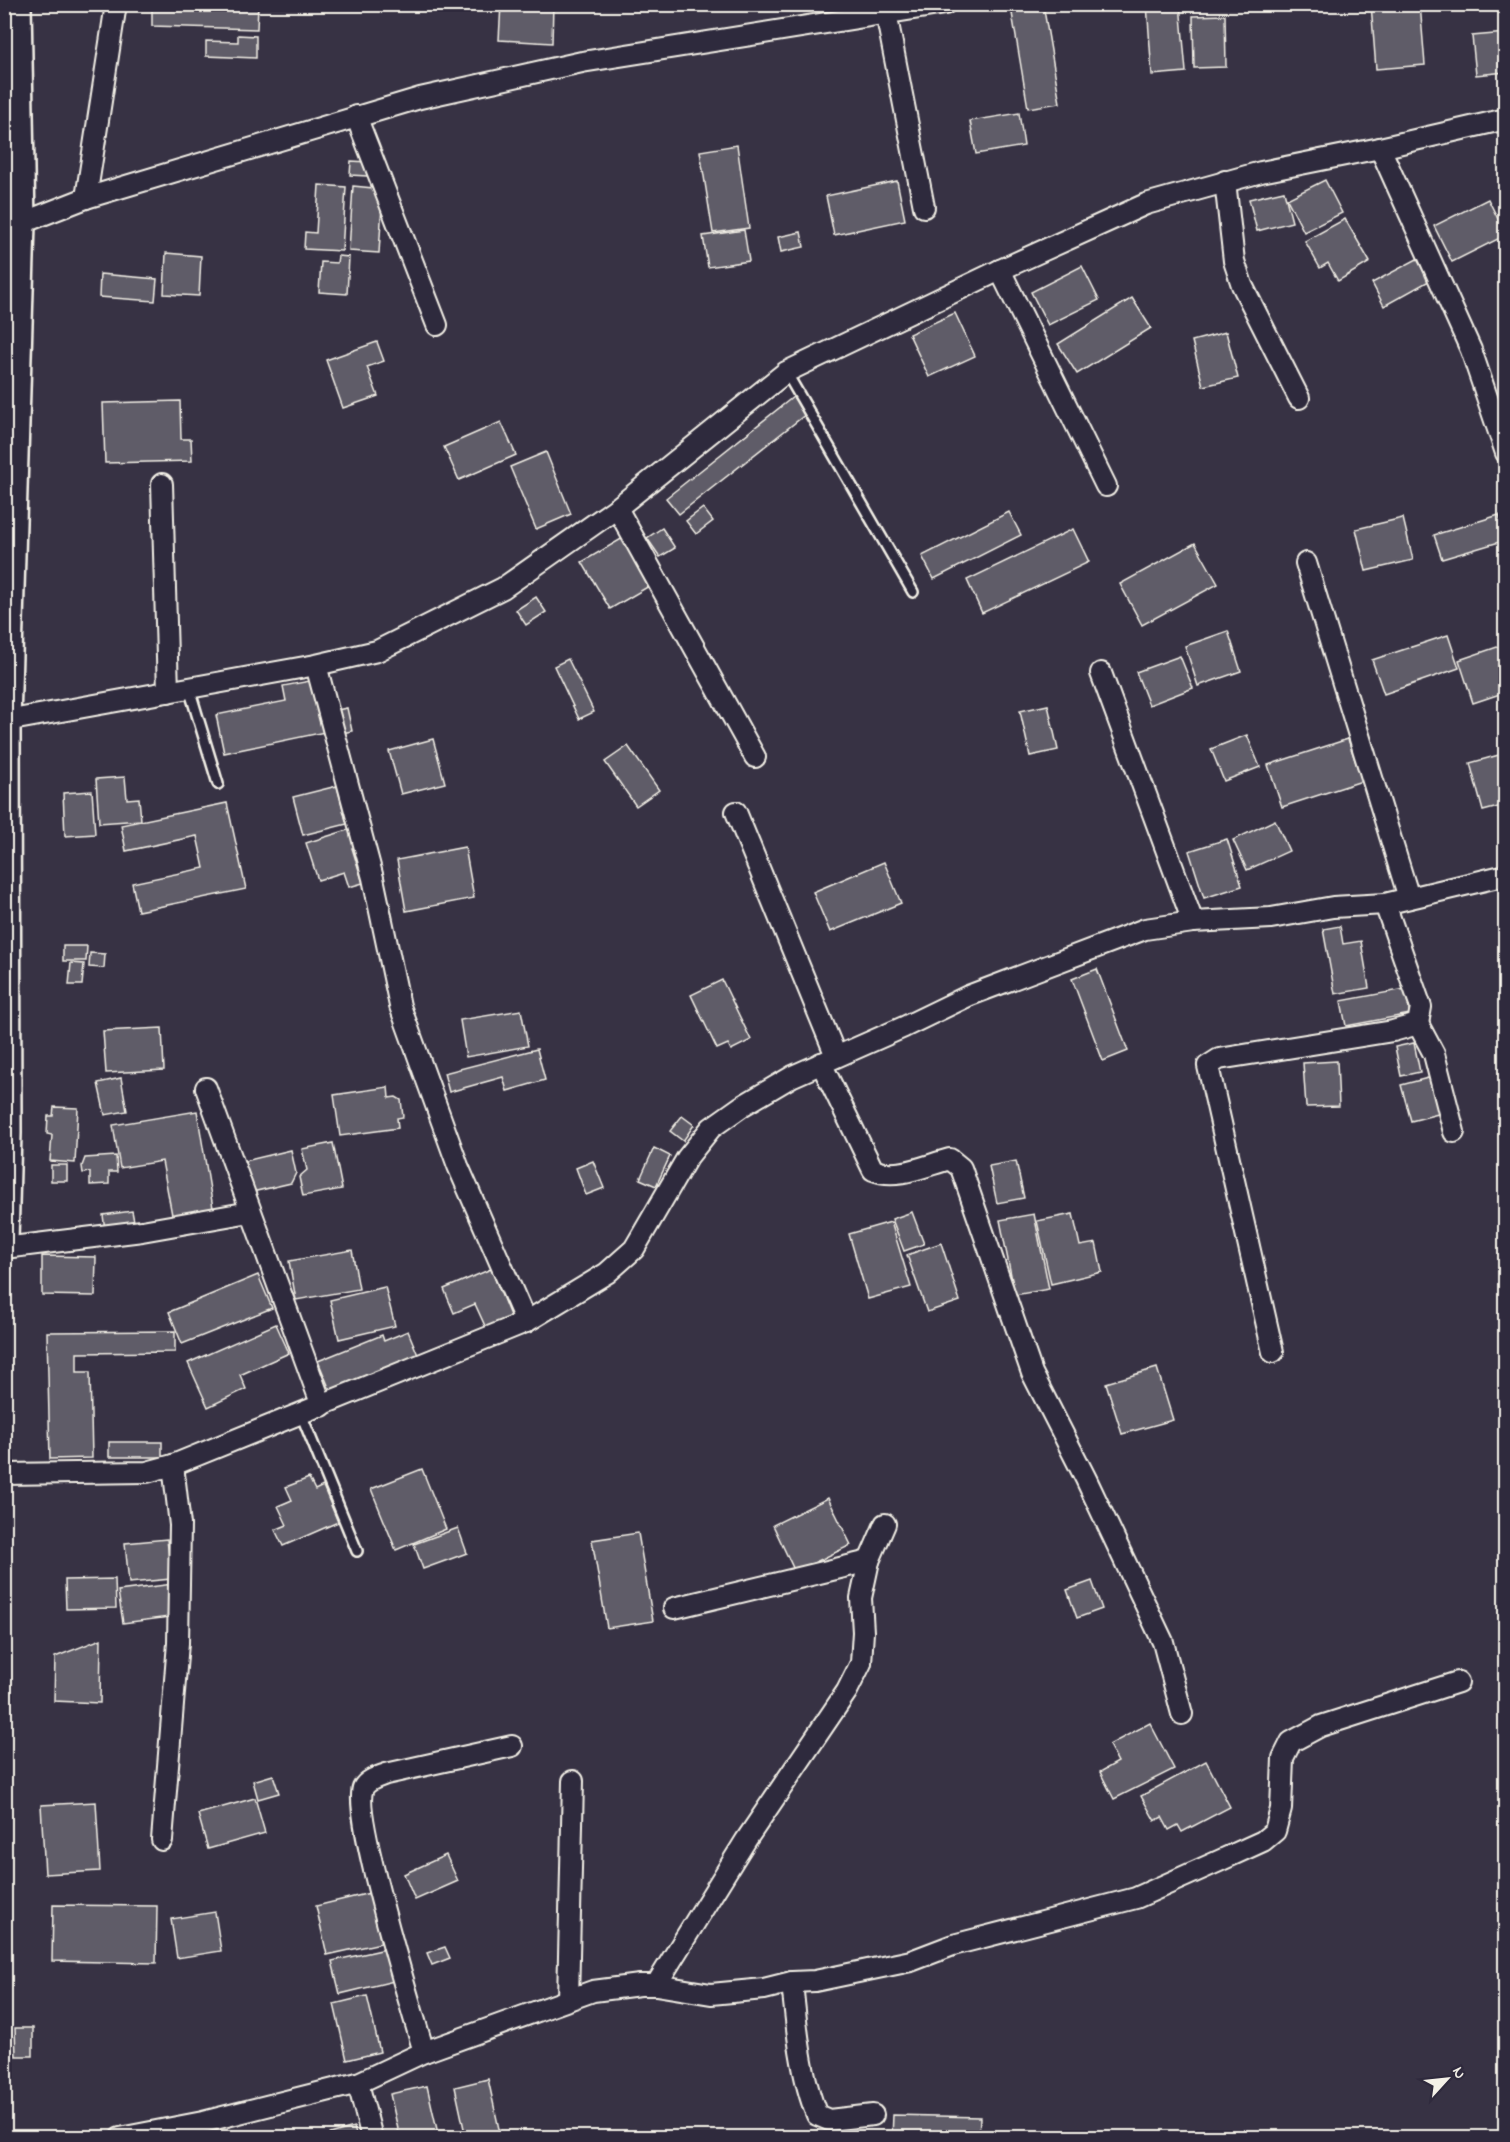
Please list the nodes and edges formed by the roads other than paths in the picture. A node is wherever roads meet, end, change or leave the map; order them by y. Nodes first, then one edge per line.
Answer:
1 (17, 4) edge
2 (116, 4) edge
3 (945, 4) edge
4 (886, 13) junction
5 (356, 116) junction
6 (1506, 119) edge
7 (1380, 148) junction
8 (1225, 181) junction
9 (86, 198) junction
10 (924, 207) dead end
11 (13, 227) edge
12 (1000, 270) junction
13 (437, 325) dead end
14 (786, 372) junction
15 (1299, 398) dead end
16 (1506, 453) edge
17 (162, 484) dead end
18 (1106, 486) dead end
19 (617, 508) junction
20 (1306, 563) dead end
21 (913, 592) dead end
22 (316, 666) junction
23 (1101, 673) dead end
24 (189, 688) junction
25 (168, 692) junction
26 (6, 721) junction
27 (755, 757) dead end
28 (218, 784) dead end
29 (736, 812) dead end
30 (1506, 874) edge
31 (1409, 898) junction
32 (1385, 904) junction
33 (1193, 922) junction
34 (6, 928) edge
35 (1418, 1024) junction
36 (829, 1060) junction
37 (206, 1088) dead end
38 (1454, 1132) dead end
39 (250, 1212) junction
40 (4, 1240) edge
41 (4, 1248) edge
42 (526, 1322) junction
43 (1274, 1352) dead end
44 (322, 1406) junction
45 (301, 1414) junction
46 (173, 1465) junction
47 (4, 1474) edge
48 (885, 1524) dead end
49 (357, 1551) dead end
50 (870, 1561) junction
51 (674, 1608) dead end
52 (1458, 1682) dead end
53 (1182, 1714) dead end
54 (512, 1746) dead end
55 (573, 1781) dead end
56 (162, 1840) dead end
57 (792, 1982) junction
58 (656, 1985) junction
59 (568, 2000) junction
60 (424, 2052) junction
61 (358, 2083) junction
62 (873, 2115) dead end
63 (120, 2138) edge
64 (372, 2138) edge

1 - 11 street
2 - 9 street
3 - 4 street
4 - 5 street
4 - 10 street
5 - 9 street
5 - 13 street
6 - 7 street
7 - 8 street
7 - 16 street
8 - 12 street
8 - 15 street
9 - 11 street
11 - 26 street
12 - 14 street
12 - 18 street
14 - 19 street
14 - 21 lane
17 - 25 street
19 - 22 street
19 - 27 street
20 - 31 street
22 - 24 street
22 - 42 street
23 - 33 street
24 - 25 street
24 - 28 lane
25 - 26 street
26 - 34 street
29 - 36 street
30 - 31 street
31 - 32 street
32 - 33 street
32 - 35 street
33 - 36 street
34 - 40 street
35 - 38 street
35 - 43 street
36 - 42 street
36 - 53 street
37 - 39 street
39 - 41 street
39 - 44 street
42 - 44 street
44 - 45 street
45 - 46 street
45 - 49 lane
46 - 47 street
46 - 56 street
48 - 50 street
50 - 51 street
50 - 58 street
52 - 57 street
54 - 60 street
55 - 59 street
57 - 58 street
57 - 62 street
58 - 59 street
59 - 60 street
60 - 61 street
61 - 63 street
61 - 64 street

